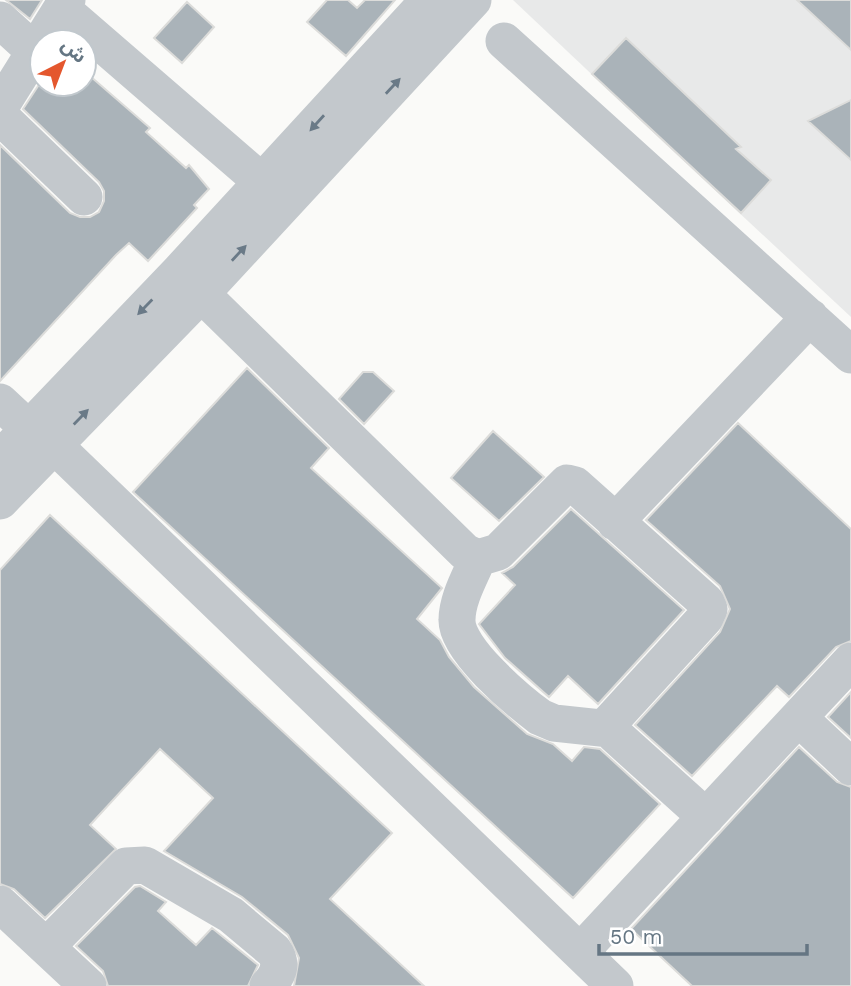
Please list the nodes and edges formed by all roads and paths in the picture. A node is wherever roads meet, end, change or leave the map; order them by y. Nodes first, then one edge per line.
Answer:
1 (481, 0) edge
2 (64, 4) edge
3 (442, 4) edge
4 (0, 20) edge
5 (48, 28) edge
6 (505, 41) junction
7 (28, 45) edge
8 (28, 59) edge
9 (0, 107) edge
10 (0, 116) edge
11 (262, 182) junction
12 (84, 197) dead end
13 (190, 283) junction
14 (810, 317) junction
15 (851, 355) edge
16 (0, 402) edge
17 (41, 437) junction
18 (0, 459) edge
19 (0, 501) edge
20 (615, 522) junction
21 (478, 558) junction
22 (851, 661) edge
23 (799, 718) junction
24 (610, 729) junction
25 (851, 767) edge
26 (706, 817) junction
27 (0, 904) edge
28 (47, 946) junction
29 (580, 951) junction
30 (88, 986) edge
31 (268, 986) edge
32 (615, 986) edge

1 - 6 street
2 - 5 street
2 - 11 street
3 - 6 street
3 -> 11 street
13 -> 3 street
4 - 7 street
6 - 14 street
8 - 9 street
10 - 12 street
11 - 13 street
13 - 17 street
13 - 21 street
14 - 15 street
14 - 20 street
16 - 17 street
17 - 18 street
17 - 19 street
17 - 29 street
20 - 21 street
20 - 24 street
21 - 24 street
22 - 23 street
23 - 25 street
23 - 26 street
24 - 26 street
26 - 29 street
27 - 28 street
28 - 30 street
28 - 31 street
29 - 32 street

